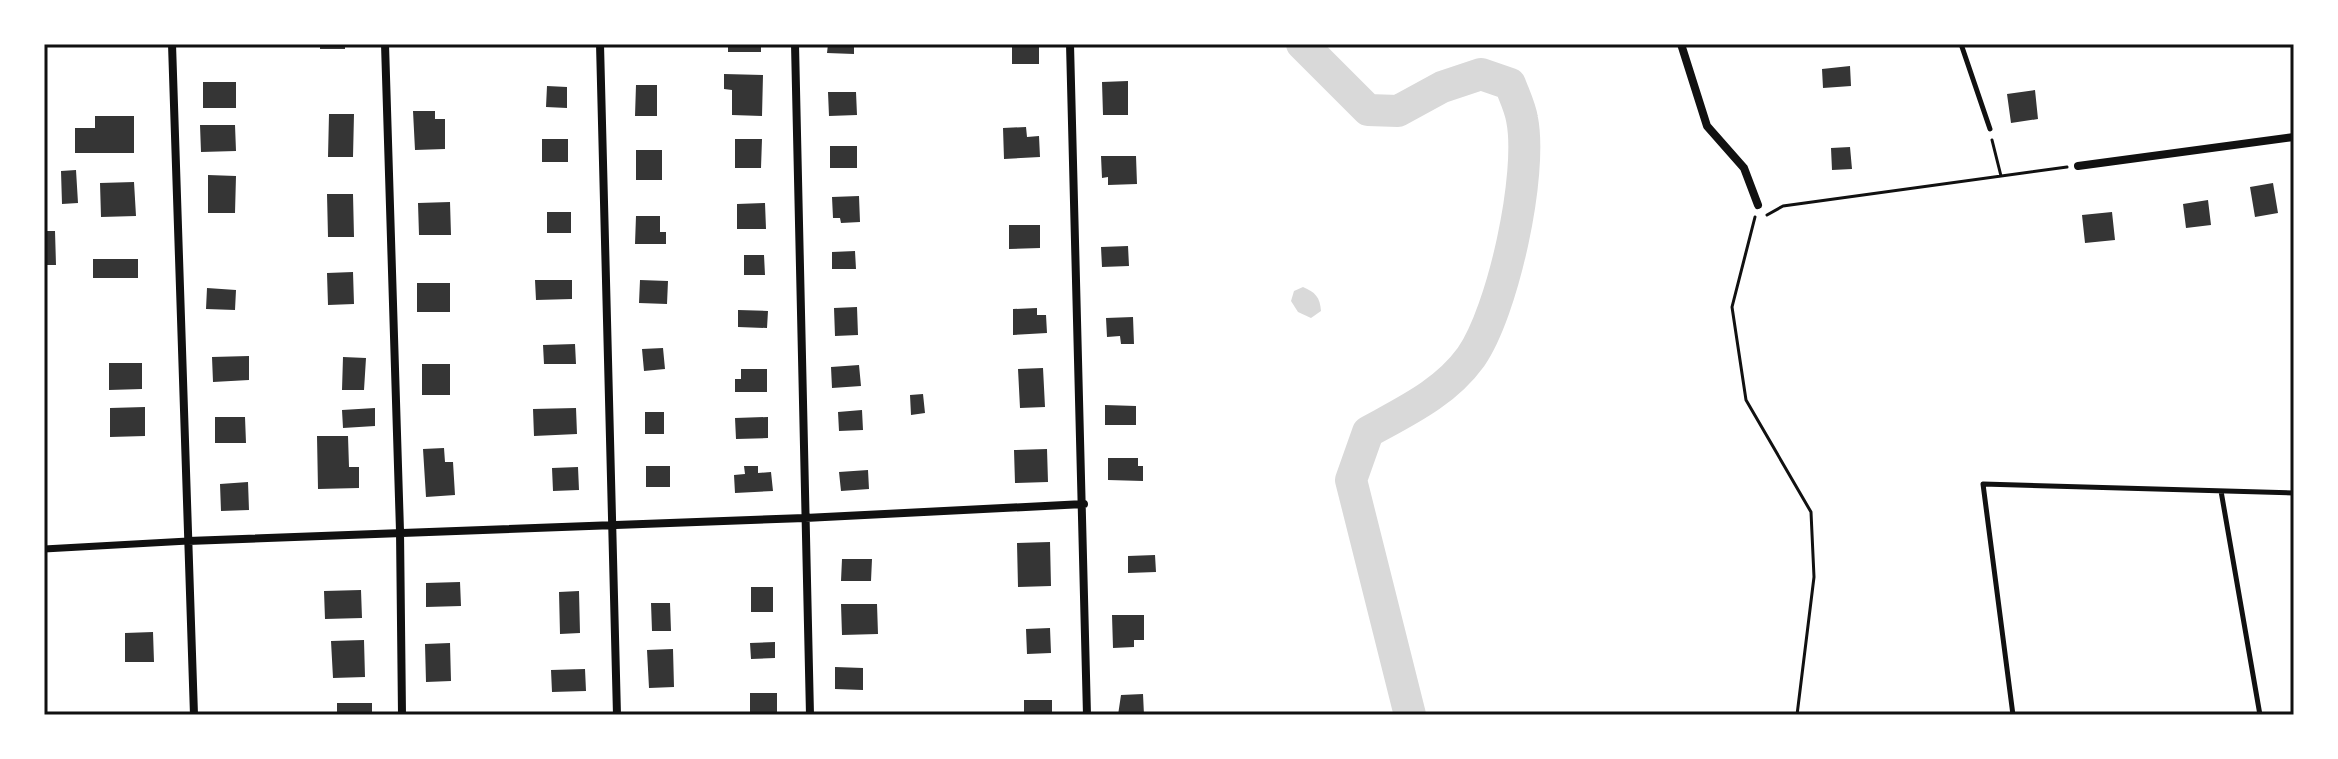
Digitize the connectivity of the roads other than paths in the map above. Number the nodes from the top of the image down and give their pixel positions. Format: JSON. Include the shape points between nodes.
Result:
{"nodes":[{"id":1,"x":172,"y":44,"type":"edge"},
{"id":2,"x":385,"y":44,"type":"edge"},
{"id":3,"x":600,"y":44,"type":"edge"},
{"id":4,"x":795,"y":44,"type":"edge"},
{"id":5,"x":1070,"y":44,"type":"edge"},
{"id":6,"x":1681,"y":44,"type":"edge"},
{"id":7,"x":1961,"y":44,"type":"edge"},
{"id":8,"x":1990,"y":129,"type":"road end"},
{"id":9,"x":2294,"y":137,"type":"edge"},
{"id":10,"x":2078,"y":166,"type":"road end"},
{"id":11,"x":1758,"y":205,"type":"road end"},
{"id":12,"x":2221,"y":491,"type":"junction"},
{"id":13,"x":2294,"y":493,"type":"edge"},
{"id":14,"x":1084,"y":504,"type":"junction"},
{"id":15,"x":805,"y":518,"type":"junction"},
{"id":16,"x":612,"y":524,"type":"junction"},
{"id":17,"x":400,"y":531,"type":"junction"},
{"id":18,"x":188,"y":541,"type":"junction"},
{"id":19,"x":44,"y":549,"type":"edge"},
{"id":20,"x":194,"y":715,"type":"edge"},
{"id":21,"x":402,"y":715,"type":"edge"},
{"id":22,"x":617,"y":715,"type":"edge"},
{"id":23,"x":810,"y":715,"type":"edge"},
{"id":24,"x":1087,"y":715,"type":"edge"},
{"id":25,"x":2013,"y":715,"type":"edge"},
{"id":26,"x":2260,"y":715,"type":"edge"}],
"edges":[{"from":1,"to":18,"type":"street"},
{"from":2,"to":17,"type":"street"},
{"from":3,"to":16,"type":"street"},
{"from":4,"to":15,"type":"street"},
{"from":5,"to":14,"type":"street"},
{"from":6,"to":11,"type":"street","via":[[1707,126],[1744,168]]},
{"from":7,"to":8,"type":"lane"},
{"from":9,"to":10,"type":"street"},
{"from":12,"to":13,"type":"lane"},
{"from":12,"to":25,"type":"lane","via":[[1983,484]]},
{"from":12,"to":26,"type":"lane"},
{"from":14,"to":15,"type":"street"},
{"from":14,"to":24,"type":"street"},
{"from":15,"to":16,"type":"street"},
{"from":15,"to":23,"type":"street"},
{"from":16,"to":17,"type":"street"},
{"from":16,"to":22,"type":"street"},
{"from":17,"to":18,"type":"street"},
{"from":17,"to":21,"type":"street"},
{"from":18,"to":19,"type":"street"},
{"from":18,"to":20,"type":"street"}]}
